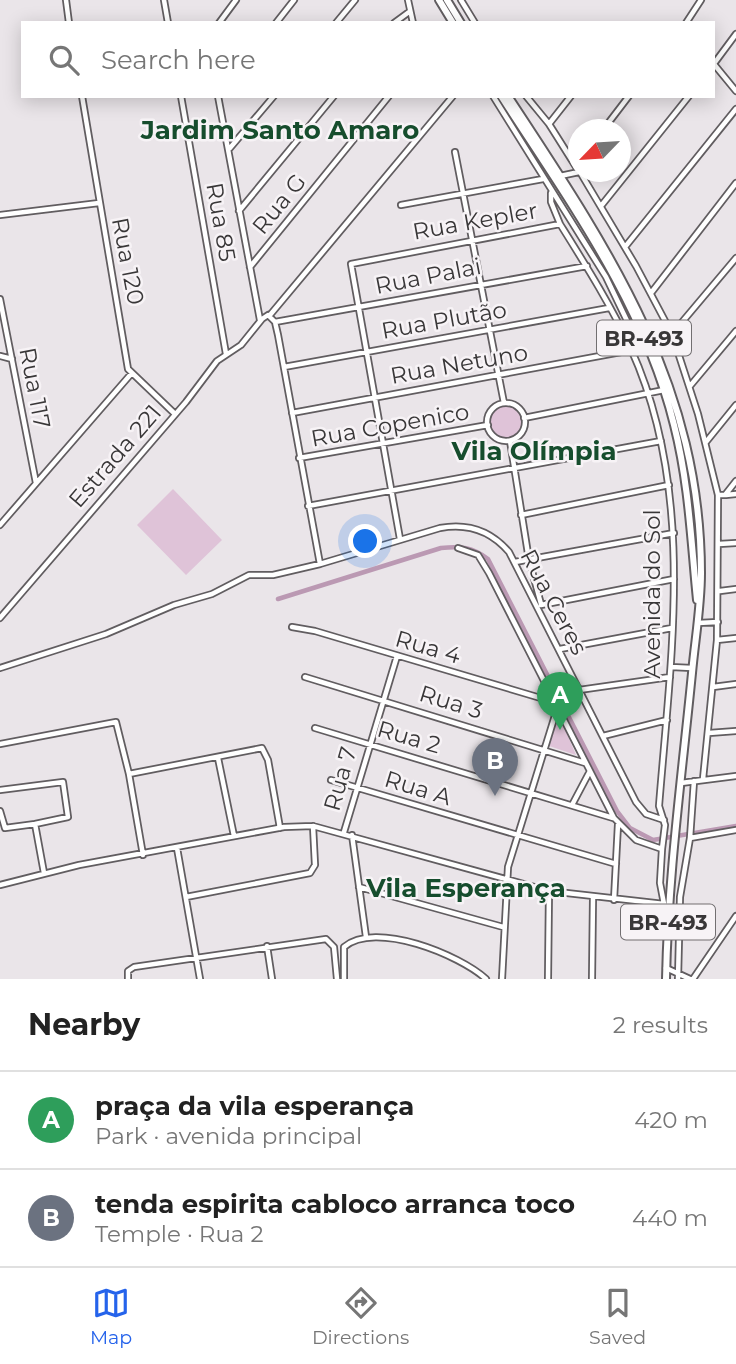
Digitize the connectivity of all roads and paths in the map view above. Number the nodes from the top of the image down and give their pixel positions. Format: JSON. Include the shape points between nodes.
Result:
{"nodes":[{"id":1,"x":65,"y":0,"type":"edge"},
{"id":2,"x":164,"y":0,"type":"edge"},
{"id":3,"x":236,"y":0,"type":"edge"},
{"id":4,"x":294,"y":0,"type":"edge"},
{"id":5,"x":355,"y":0,"type":"edge"},
{"id":6,"x":408,"y":0,"type":"edge"},
{"id":7,"x":439,"y":0,"type":"edge"},
{"id":8,"x":447,"y":0,"type":"edge"},
{"id":9,"x":461,"y":0,"type":"edge"},
{"id":10,"x":701,"y":0,"type":"edge"},
{"id":11,"x":409,"y":12,"type":"junction"},
{"id":12,"x":450,"y":20,"type":"edge"},
{"id":13,"x":69,"y":21,"type":"edge"},
{"id":14,"x":168,"y":21,"type":"edge"},
{"id":15,"x":220,"y":21,"type":"edge"},
{"id":16,"x":278,"y":21,"type":"edge"},
{"id":17,"x":338,"y":21,"type":"edge"},
{"id":18,"x":397,"y":21,"type":"edge"},
{"id":19,"x":412,"y":21,"type":"edge"},
{"id":20,"x":460,"y":21,"type":"edge"},
{"id":21,"x":474,"y":21,"type":"edge"},
{"id":22,"x":687,"y":21,"type":"edge"},
{"id":23,"x":736,"y":34,"type":"edge"},
{"id":24,"x":715,"y":63,"type":"edge"},
{"id":25,"x":715,"y":65,"type":"edge"},
{"id":26,"x":736,"y":91,"type":"edge"},
{"id":27,"x":82,"y":98,"type":"edge"},
{"id":28,"x":181,"y":98,"type":"edge"},
{"id":29,"x":218,"y":98,"type":"edge"},
{"id":30,"x":272,"y":98,"type":"edge"},
{"id":31,"x":332,"y":98,"type":"edge"},
{"id":32,"x":387,"y":98,"type":"edge"},
{"id":33,"x":451,"y":98,"type":"edge"},
{"id":34,"x":494,"y":98,"type":"edge"},
{"id":35,"x":502,"y":98,"type":"edge"},
{"id":36,"x":509,"y":98,"type":"edge"},
{"id":37,"x":528,"y":98,"type":"edge"},
{"id":38,"x":569,"y":98,"type":"edge"},
{"id":39,"x":627,"y":98,"type":"edge"},
{"id":40,"x":687,"y":98,"type":"edge"},
{"id":41,"x":736,"y":109,"type":"edge"},
{"id":42,"x":611,"y":119,"type":"edge"},
{"id":43,"x":549,"y":124,"type":"junction"},
{"id":44,"x":230,"y":148,"type":"junction"},
{"id":45,"x":455,"y":152,"type":"dead end"},
{"id":46,"x":568,"y":153,"type":"edge"},
{"id":47,"x":568,"y":173,"type":"edge"},
{"id":48,"x":559,"y":177,"type":"junction"},
{"id":49,"x":544,"y":179,"type":"junction"},
{"id":50,"x":586,"y":182,"type":"edge"},
{"id":51,"x":736,"y":183,"type":"edge"},
{"id":52,"x":552,"y":192,"type":"junction"},
{"id":53,"x":464,"y":194,"type":"junction"},
{"id":54,"x":100,"y":203,"type":"junction"},
{"id":55,"x":401,"y":205,"type":"dead end"},
{"id":56,"x":601,"y":206,"type":"junction"},
{"id":57,"x":239,"y":211,"type":"junction"},
{"id":58,"x":0,"y":215,"type":"edge"},
{"id":59,"x":560,"y":224,"type":"junction"},
{"id":60,"x":472,"y":239,"type":"junction"},
{"id":61,"x":625,"y":247,"type":"junction"},
{"id":62,"x":736,"y":258,"type":"edge"},
{"id":63,"x":587,"y":266,"type":"junction"},
{"id":64,"x":250,"y":268,"type":"junction"},
{"id":65,"x":480,"y":283,"type":"junction"},
{"id":66,"x":651,"y":293,"type":"junction"},
{"id":67,"x":0,"y":299,"type":"edge"},
{"id":68,"x":358,"y":307,"type":"junction"},
{"id":69,"x":609,"y":308,"type":"junction"},
{"id":70,"x":270,"y":315,"type":"junction"},
{"id":71,"x":260,"y":321,"type":"junction"},
{"id":72,"x":275,"y":321,"type":"junction"},
{"id":73,"x":488,"y":330,"type":"junction"},
{"id":74,"x":736,"y":331,"type":"edge"},
{"id":75,"x":672,"y":334,"type":"junction"},
{"id":76,"x":367,"y":350,"type":"junction"},
{"id":77,"x":632,"y":350,"type":"junction"},
{"id":78,"x":226,"y":354,"type":"junction"},
{"id":79,"x":0,"y":356,"type":"edge"},
{"id":80,"x":12,"y":359,"type":"junction"},
{"id":81,"x":284,"y":367,"type":"junction"},
{"id":82,"x":131,"y":374,"type":"junction"},
{"id":83,"x":496,"y":376,"type":"junction"},
{"id":84,"x":690,"y":387,"type":"junction"},
{"id":85,"x":664,"y":390,"type":"junction"},
{"id":86,"x":374,"y":396,"type":"junction"},
{"id":87,"x":646,"y":396,"type":"junction"},
{"id":88,"x":504,"y":403,"type":"junction"},
{"id":89,"x":736,"y":405,"type":"edge"},
{"id":90,"x":292,"y":413,"type":"junction"},
{"id":91,"x":175,"y":414,"type":"junction"},
{"id":92,"x":524,"y":418,"type":"junction"},
{"id":93,"x":488,"y":425,"type":"junction"},
{"id":94,"x":510,"y":441,"type":"junction"},
{"id":95,"x":661,"y":441,"type":"junction"},
{"id":96,"x":705,"y":443,"type":"junction"},
{"id":97,"x":383,"y":444,"type":"junction"},
{"id":98,"x":299,"y":458,"type":"junction"},
{"id":99,"x":514,"y":468,"type":"junction"},
{"id":100,"x":736,"y":481,"type":"edge"},
{"id":101,"x":36,"y":484,"type":"junction"},
{"id":102,"x":669,"y":485,"type":"junction"},
{"id":103,"x":391,"y":491,"type":"junction"},
{"id":104,"x":736,"y":494,"type":"edge"},
{"id":105,"x":718,"y":495,"type":"junction"},
{"id":106,"x":725,"y":495,"type":"junction"},
{"id":107,"x":309,"y":506,"type":"junction"},
{"id":108,"x":521,"y":515,"type":"junction"},
{"id":109,"x":0,"y":525,"type":"edge"},
{"id":110,"x":674,"y":533,"type":"junction"},
{"id":111,"x":400,"y":539,"type":"junction"},
{"id":112,"x":736,"y":543,"type":"edge"},
{"id":113,"x":719,"y":544,"type":"junction"},
{"id":114,"x":458,"y":548,"type":"dead end"},
{"id":115,"x":529,"y":559,"type":"junction"},
{"id":116,"x":515,"y":562,"type":"junction"},
{"id":117,"x":320,"y":564,"type":"junction"},
{"id":118,"x":674,"y":579,"type":"junction"},
{"id":119,"x":736,"y":589,"type":"edge"},
{"id":120,"x":719,"y":591,"type":"junction"},
{"id":121,"x":540,"y":605,"type":"junction"},
{"id":122,"x":698,"y":612,"type":"junction"},
{"id":123,"x":0,"y":618,"type":"edge"},
{"id":124,"x":718,"y":622,"type":"junction"},
{"id":125,"x":697,"y":623,"type":"junction"},
{"id":126,"x":292,"y":627,"type":"dead end"},
{"id":127,"x":672,"y":628,"type":"junction"},
{"id":128,"x":736,"y":638,"type":"edge"},
{"id":129,"x":717,"y":640,"type":"junction"},
{"id":130,"x":559,"y":649,"type":"junction"},
{"id":131,"x":397,"y":656,"type":"junction"},
{"id":132,"x":671,"y":667,"type":"junction"},
{"id":133,"x":0,"y":668,"type":"edge"},
{"id":134,"x":692,"y":668,"type":"junction"},
{"id":135,"x":305,"y":677,"type":"dead end"},
{"id":136,"x":670,"y":677,"type":"junction"},
{"id":137,"x":736,"y":684,"type":"edge"},
{"id":138,"x":713,"y":687,"type":"junction"},
{"id":139,"x":579,"y":690,"type":"junction"},
{"id":140,"x":383,"y":700,"type":"junction"},
{"id":141,"x":555,"y":702,"type":"junction"},
{"id":142,"x":558,"y":709,"type":"junction"},
{"id":143,"x":667,"y":720,"type":"junction"},
{"id":144,"x":315,"y":728,"type":"dead end"},
{"id":145,"x":736,"y":731,"type":"edge"},
{"id":146,"x":709,"y":733,"type":"junction"},
{"id":147,"x":603,"y":736,"type":"junction"},
{"id":148,"x":0,"y":744,"type":"edge"},
{"id":149,"x":369,"y":744,"type":"junction"},
{"id":150,"x":545,"y":748,"type":"junction"},
{"id":151,"x":218,"y":757,"type":"junction"},
{"id":152,"x":586,"y":763,"type":"junction"},
{"id":153,"x":590,"y":771,"type":"junction"},
{"id":154,"x":129,"y":774,"type":"junction"},
{"id":155,"x":736,"y":776,"type":"edge"},
{"id":156,"x":703,"y":779,"type":"junction"},
{"id":157,"x":331,"y":780,"type":"dead end"},
{"id":158,"x":694,"y":781,"type":"junction"},
{"id":159,"x":680,"y":783,"type":"junction"},
{"id":160,"x":355,"y":787,"type":"junction"},
{"id":161,"x":0,"y":790,"type":"edge"},
{"id":162,"x":532,"y":794,"type":"junction"},
{"id":163,"x":572,"y":805,"type":"junction"},
{"id":164,"x":0,"y":811,"type":"edge"},
{"id":165,"x":614,"y":818,"type":"junction"},
{"id":166,"x":664,"y":823,"type":"junction"},
{"id":167,"x":35,"y":824,"type":"junction"},
{"id":168,"x":618,"y":824,"type":"junction"},
{"id":169,"x":313,"y":826,"type":"junction"},
{"id":170,"x":280,"y":828,"type":"junction"},
{"id":171,"x":736,"y":830,"type":"edge"},
{"id":172,"x":344,"y":832,"type":"junction"},
{"id":173,"x":352,"y":835,"type":"junction"},
{"id":174,"x":517,"y":835,"type":"junction"},
{"id":175,"x":234,"y":836,"type":"junction"},
{"id":176,"x":690,"y":836,"type":"junction"},
{"id":177,"x":177,"y":848,"type":"junction"},
{"id":178,"x":662,"y":849,"type":"junction"},
{"id":179,"x":142,"y":855,"type":"junction"},
{"id":180,"x":616,"y":864,"type":"junction"},
{"id":181,"x":44,"y":873,"type":"junction"},
{"id":182,"x":506,"y":881,"type":"junction"},
{"id":183,"x":0,"y":885,"type":"edge"},
{"id":184,"x":359,"y":887,"type":"junction"},
{"id":185,"x":549,"y":891,"type":"junction"},
{"id":186,"x":186,"y":897,"type":"junction"},
{"id":187,"x":593,"y":898,"type":"junction"},
{"id":188,"x":614,"y":900,"type":"junction"},
{"id":189,"x":664,"y":904,"type":"junction"},
{"id":190,"x":669,"y":911,"type":"junction"},
{"id":191,"x":736,"y":916,"type":"edge"},
{"id":192,"x":503,"y":927,"type":"junction"},
{"id":193,"x":366,"y":937,"type":"junction"},
{"id":194,"x":267,"y":946,"type":"junction"},
{"id":195,"x":196,"y":957,"type":"junction"},
{"id":196,"x":666,"y":968,"type":"junction"},
{"id":197,"x":678,"y":976,"type":"edge"},
{"id":198,"x":128,"y":979,"type":"edge"},
{"id":199,"x":200,"y":979,"type":"edge"},
{"id":200,"x":272,"y":979,"type":"edge"},
{"id":201,"x":337,"y":979,"type":"edge"},
{"id":202,"x":344,"y":979,"type":"edge"},
{"id":203,"x":486,"y":979,"type":"edge"},
{"id":204,"x":502,"y":979,"type":"edge"},
{"id":205,"x":548,"y":979,"type":"edge"},
{"id":206,"x":592,"y":979,"type":"edge"},
{"id":207,"x":666,"y":979,"type":"edge"},
{"id":208,"x":692,"y":979,"type":"edge"}],
"edges":[{"from":1,"to":13,"type":"street"},
{"from":2,"to":14,"type":"street"},
{"from":3,"to":15,"type":"street"},
{"from":4,"to":16,"type":"street"},
{"from":5,"to":17,"type":"street"},
{"from":6,"to":11,"type":"street"},
{"from":7,"to":12,"type":"highway"},
{"from":8,"to":20,"type":"highway"},
{"from":9,"to":21,"type":"street"},
{"from":10,"to":22,"type":"street"},
{"from":11,"to":18,"type":"street"},
{"from":11,"to":19,"type":"street"},
{"from":23,"to":24,"type":"street"},
{"from":25,"to":26,"type":"street"},
{"from":27,"to":54,"type":"street","name":"Rua 120"},
{"from":28,"to":78,"type":"street","name":"Rua 85"},
{"from":29,"to":44,"type":"street"},
{"from":30,"to":44,"type":"street"},
{"from":31,"to":57,"type":"street"},
{"from":32,"to":64,"type":"street","name":"Rua G"},
{"from":33,"to":70,"type":"street"},
{"from":34,"to":49,"type":"street"},
{"from":35,"to":85,"type":"highway","number":"BR-493","via":[[618,282]]},
{"from":36,"to":48,"type":"highway","number":"BR-493"},
{"from":37,"to":43,"type":"street"},
{"from":38,"to":43,"type":"street"},
{"from":39,"to":42,"type":"street"},
{"from":40,"to":56,"type":"street"},
{"from":41,"to":61,"type":"street"},
{"from":43,"to":46,"type":"street"},
{"from":44,"to":57,"type":"street"},
{"from":45,"to":53,"type":"street"},
{"from":47,"to":48,"type":"street"},
{"from":48,"to":122,"type":"highway","number":"BR-493","via":[[624,280],[670,388],[696,506],[701,574]]},
{"from":49,"to":52,"type":"street"},
{"from":49,"to":53,"type":"street"},
{"from":50,"to":56,"type":"street"},
{"from":51,"to":66,"type":"street"},
{"from":52,"to":59,"type":"street","name":"Rua Kepler"},
{"from":52,"to":77,"type":"street","via":[[621,304]]},
{"from":53,"to":55,"type":"street"},
{"from":53,"to":60,"type":"street"},
{"from":54,"to":58,"type":"street"},
{"from":54,"to":82,"type":"street","name":"Rua 120"},
{"from":56,"to":61,"type":"street"},
{"from":57,"to":64,"type":"street"},
{"from":59,"to":60,"type":"street","name":"Rua Kepler"},
{"from":59,"to":63,"type":"street","name":"Avenida do Sol"},
{"from":60,"to":65,"type":"street"},
{"from":60,"to":68,"type":"street","name":"Rua Kepler","via":[[353,263]]},
{"from":61,"to":66,"type":"street"},
{"from":62,"to":75,"type":"street"},
{"from":63,"to":65,"type":"street","name":"Rua Palai"},
{"from":63,"to":69,"type":"street","name":"Avenida do Sol"},
{"from":64,"to":71,"type":"street"},
{"from":65,"to":68,"type":"street","name":"Rua Palai"},
{"from":65,"to":73,"type":"street"},
{"from":66,"to":75,"type":"street"},
{"from":67,"to":80,"type":"street","name":"Rua 117"},
{"from":68,"to":72,"type":"street","name":"Rua Palai"},
{"from":68,"to":76,"type":"street"},
{"from":69,"to":73,"type":"street","name":"Rua Plutão"},
{"from":69,"to":77,"type":"street","name":"Avenida do Sol"},
{"from":70,"to":71,"type":"street"},
{"from":70,"to":72,"type":"street","name":"Rua Copenico"},
{"from":71,"to":78,"type":"street","name":"Estrada 221","via":[[244,342]]},
{"from":72,"to":81,"type":"street","name":"Rua Copenico"},
{"from":73,"to":76,"type":"street","name":"Rua Plutão"},
{"from":73,"to":83,"type":"street"},
{"from":74,"to":84,"type":"street"},
{"from":75,"to":84,"type":"street"},
{"from":76,"to":81,"type":"street","name":"Rua Plutão"},
{"from":76,"to":86,"type":"street"},
{"from":77,"to":83,"type":"street","name":"Rua Netuno"},
{"from":77,"to":87,"type":"street","name":"Avenida do Sol"},
{"from":78,"to":91,"type":"street","name":"Estrada 221"},
{"from":79,"to":80,"type":"street"},
{"from":80,"to":101,"type":"street","name":"Rua 117"},
{"from":81,"to":90,"type":"street","name":"Rua Copenico"},
{"from":82,"to":91,"type":"street"},
{"from":82,"to":101,"type":"street"},
{"from":83,"to":86,"type":"street","name":"Rua Netuno"},
{"from":83,"to":88,"type":"street"},
{"from":84,"to":96,"type":"street"},
{"from":85,"to":87,"type":"street"},
{"from":85,"to":122,"type":"highway","number":"BR-493","via":[[686,479]]},
{"from":86,"to":90,"type":"street","name":"Rua Netuno"},
{"from":86,"to":97,"type":"street"},
{"from":87,"to":92,"type":"street"},
{"from":87,"to":95,"type":"street","name":"Avenida do Sol"},
{"from":88,"to":92,"type":"street","via":[[517,407]]},
{"from":88,"to":93,"type":"street","via":[[490,412]]},
{"from":89,"to":96,"type":"street"},
{"from":90,"to":98,"type":"street","name":"Rua Copenico"},
{"from":91,"to":123,"type":"street","name":"Estrada 221"},
{"from":92,"to":94,"type":"street","via":[[522,432]]},
{"from":93,"to":94,"type":"street","via":[[497,438]]},
{"from":93,"to":97,"type":"street","name":"Rua Copenico"},
{"from":94,"to":99,"type":"street"},
{"from":95,"to":99,"type":"street"},
{"from":95,"to":102,"type":"street","name":"Avenida do Sol"},
{"from":96,"to":105,"type":"street"},
{"from":97,"to":98,"type":"street","name":"Rua Copenico"},
{"from":97,"to":103,"type":"street"},
{"from":98,"to":107,"type":"street","name":"Rua Copenico"},
{"from":99,"to":103,"type":"street"},
{"from":99,"to":108,"type":"street"},
{"from":100,"to":106,"type":"street"},
{"from":101,"to":109,"type":"street"},
{"from":102,"to":108,"type":"street"},
{"from":102,"to":110,"type":"street","name":"Avenida do Sol"},
{"from":103,"to":107,"type":"street"},
{"from":103,"to":111,"type":"street"},
{"from":104,"to":106,"type":"street"},
{"from":105,"to":106,"type":"street"},
{"from":105,"to":113,"type":"street"},
{"from":107,"to":117,"type":"street","name":"Rua Copenico"},
{"from":108,"to":115,"type":"street"},
{"from":110,"to":115,"type":"street"},
{"from":110,"to":118,"type":"street","name":"Avenida do Sol"},
{"from":111,"to":116,"type":"street","name":"Rua Ceres","via":[[449,526],[468,527],[496,538]]},
{"from":111,"to":117,"type":"street","name":"Rua Ceres"},
{"from":112,"to":113,"type":"street"},
{"from":113,"to":120,"type":"street"},
{"from":114,"to":141,"type":"street","via":[[482,559]]},
{"from":115,"to":116,"type":"street"},
{"from":115,"to":121,"type":"street"},
{"from":116,"to":121,"type":"street","name":"Rua Ceres"},
{"from":117,"to":133,"type":"street","name":"Rua Ceres","via":[[254,575],[106,634]]},
{"from":118,"to":121,"type":"street"},
{"from":118,"to":127,"type":"street","name":"Avenida do Sol"},
{"from":119,"to":120,"type":"street"},
{"from":120,"to":124,"type":"street"},
{"from":121,"to":130,"type":"street","name":"Rua Ceres"},
{"from":122,"to":125,"type":"highway","number":"BR-493"},
{"from":124,"to":125,"type":"street"},
{"from":124,"to":129,"type":"street"},
{"from":125,"to":134,"type":"highway","number":"BR-493"},
{"from":126,"to":131,"type":"street","name":"Rua 4"},
{"from":127,"to":130,"type":"street"},
{"from":127,"to":132,"type":"street","name":"Avenida do Sol"},
{"from":128,"to":129,"type":"street"},
{"from":129,"to":138,"type":"street"},
{"from":130,"to":139,"type":"street","name":"Rua Ceres"},
{"from":131,"to":140,"type":"street","name":"Rua 7"},
{"from":131,"to":141,"type":"street","name":"Rua 4"},
{"from":132,"to":134,"type":"street"},
{"from":132,"to":136,"type":"street","name":"Avenida do Sol"},
{"from":134,"to":159,"type":"highway","number":"BR-493"},
{"from":135,"to":140,"type":"street","name":"Rua 3"},
{"from":136,"to":139,"type":"street"},
{"from":136,"to":143,"type":"street","name":"Avenida do Sol"},
{"from":137,"to":138,"type":"street"},
{"from":138,"to":146,"type":"street"},
{"from":139,"to":147,"type":"street","name":"Rua Ceres"},
{"from":140,"to":149,"type":"street","name":"Rua 7"},
{"from":140,"to":150,"type":"street","name":"Rua 3"},
{"from":141,"to":142,"type":"street"},
{"from":142,"to":150,"type":"street"},
{"from":142,"to":152,"type":"street"},
{"from":143,"to":147,"type":"street"},
{"from":143,"to":166,"type":"street","name":"Avenida do Sol","via":[[659,806]]},
{"from":144,"to":149,"type":"street","name":"Rua 2"},
{"from":145,"to":146,"type":"street"},
{"from":146,"to":156,"type":"street"},
{"from":147,"to":166,"type":"street","name":"Rua Ceres","via":[[639,807]]},
{"from":148,"to":154,"type":"street","via":[[116,722]]},
{"from":149,"to":160,"type":"street","name":"Rua 7"},
{"from":149,"to":162,"type":"street","name":"Rua 2"},
{"from":150,"to":152,"type":"street","name":"Rua 3"},
{"from":150,"to":162,"type":"street"},
{"from":151,"to":154,"type":"street"},
{"from":151,"to":170,"type":"street","via":[[264,750]]},
{"from":151,"to":175,"type":"street"},
{"from":152,"to":153,"type":"street"},
{"from":153,"to":163,"type":"street"},
{"from":153,"to":165,"type":"street"},
{"from":154,"to":179,"type":"street"},
{"from":155,"to":156,"type":"street"},
{"from":156,"to":158,"type":"street"},
{"from":157,"to":160,"type":"street","name":"Rua A"},
{"from":158,"to":159,"type":"street"},
{"from":158,"to":176,"type":"street"},
{"from":159,"to":190,"type":"highway","number":"BR-493"},
{"from":160,"to":172,"type":"street","name":"Rua 7"},
{"from":160,"to":174,"type":"street","name":"Rua A"},
{"from":161,"to":167,"type":"street","via":[[62,781],[68,817]]},
{"from":162,"to":163,"type":"street","name":"Rua 2"},
{"from":162,"to":174,"type":"street"},
{"from":163,"to":165,"type":"street","name":"Rua 2"},
{"from":164,"to":167,"type":"street","via":[[5,828]]},
{"from":165,"to":168,"type":"street"},
{"from":166,"to":178,"type":"street","name":"Avenida do Sol"},
{"from":167,"to":181,"type":"street"},
{"from":168,"to":178,"type":"street","via":[[636,840]]},
{"from":168,"to":180,"type":"street"},
{"from":169,"to":170,"type":"street"},
{"from":169,"to":172,"type":"street"},
{"from":169,"to":186,"type":"street","via":[[315,862],[310,873]]},
{"from":170,"to":175,"type":"street"},
{"from":171,"to":176,"type":"street"},
{"from":172,"to":173,"type":"street"},
{"from":173,"to":182,"type":"street"},
{"from":173,"to":184,"type":"street"},
{"from":174,"to":180,"type":"street","name":"Rua A"},
{"from":174,"to":182,"type":"street"},
{"from":175,"to":177,"type":"street"},
{"from":176,"to":197,"type":"street","via":[[680,897]]},
{"from":177,"to":179,"type":"street"},
{"from":177,"to":186,"type":"street"},
{"from":178,"to":189,"type":"street","name":"Avenida do Sol"},
{"from":179,"to":181,"type":"street"},
{"from":180,"to":188,"type":"street"},
{"from":181,"to":183,"type":"street"},
{"from":182,"to":185,"type":"street"},
{"from":182,"to":192,"type":"street"},
{"from":184,"to":192,"type":"street"},
{"from":184,"to":193,"type":"street"},
{"from":185,"to":187,"type":"street"},
{"from":185,"to":205,"type":"street"},
{"from":186,"to":195,"type":"street"},
{"from":187,"to":188,"type":"street"},
{"from":187,"to":206,"type":"street"},
{"from":188,"to":189,"type":"street"},
{"from":189,"to":190,"type":"street"},
{"from":190,"to":196,"type":"highway","number":"BR-493"},
{"from":191,"to":208,"type":"street"},
{"from":192,"to":204,"type":"street"},
{"from":193,"to":202,"type":"street","via":[[343,949]]},
{"from":193,"to":203,"type":"street","via":[[394,939],[454,957]]},
{"from":194,"to":195,"type":"street"},
{"from":194,"to":200,"type":"street"},
{"from":194,"to":201,"type":"street","via":[[328,939],[334,947]]},
{"from":195,"to":198,"type":"street","via":[[132,968]]},
{"from":195,"to":199,"type":"street"},
{"from":196,"to":197,"type":"street"},
{"from":196,"to":207,"type":"highway","number":"BR-493"},
{"from":197,"to":208,"type":"street"}]}
